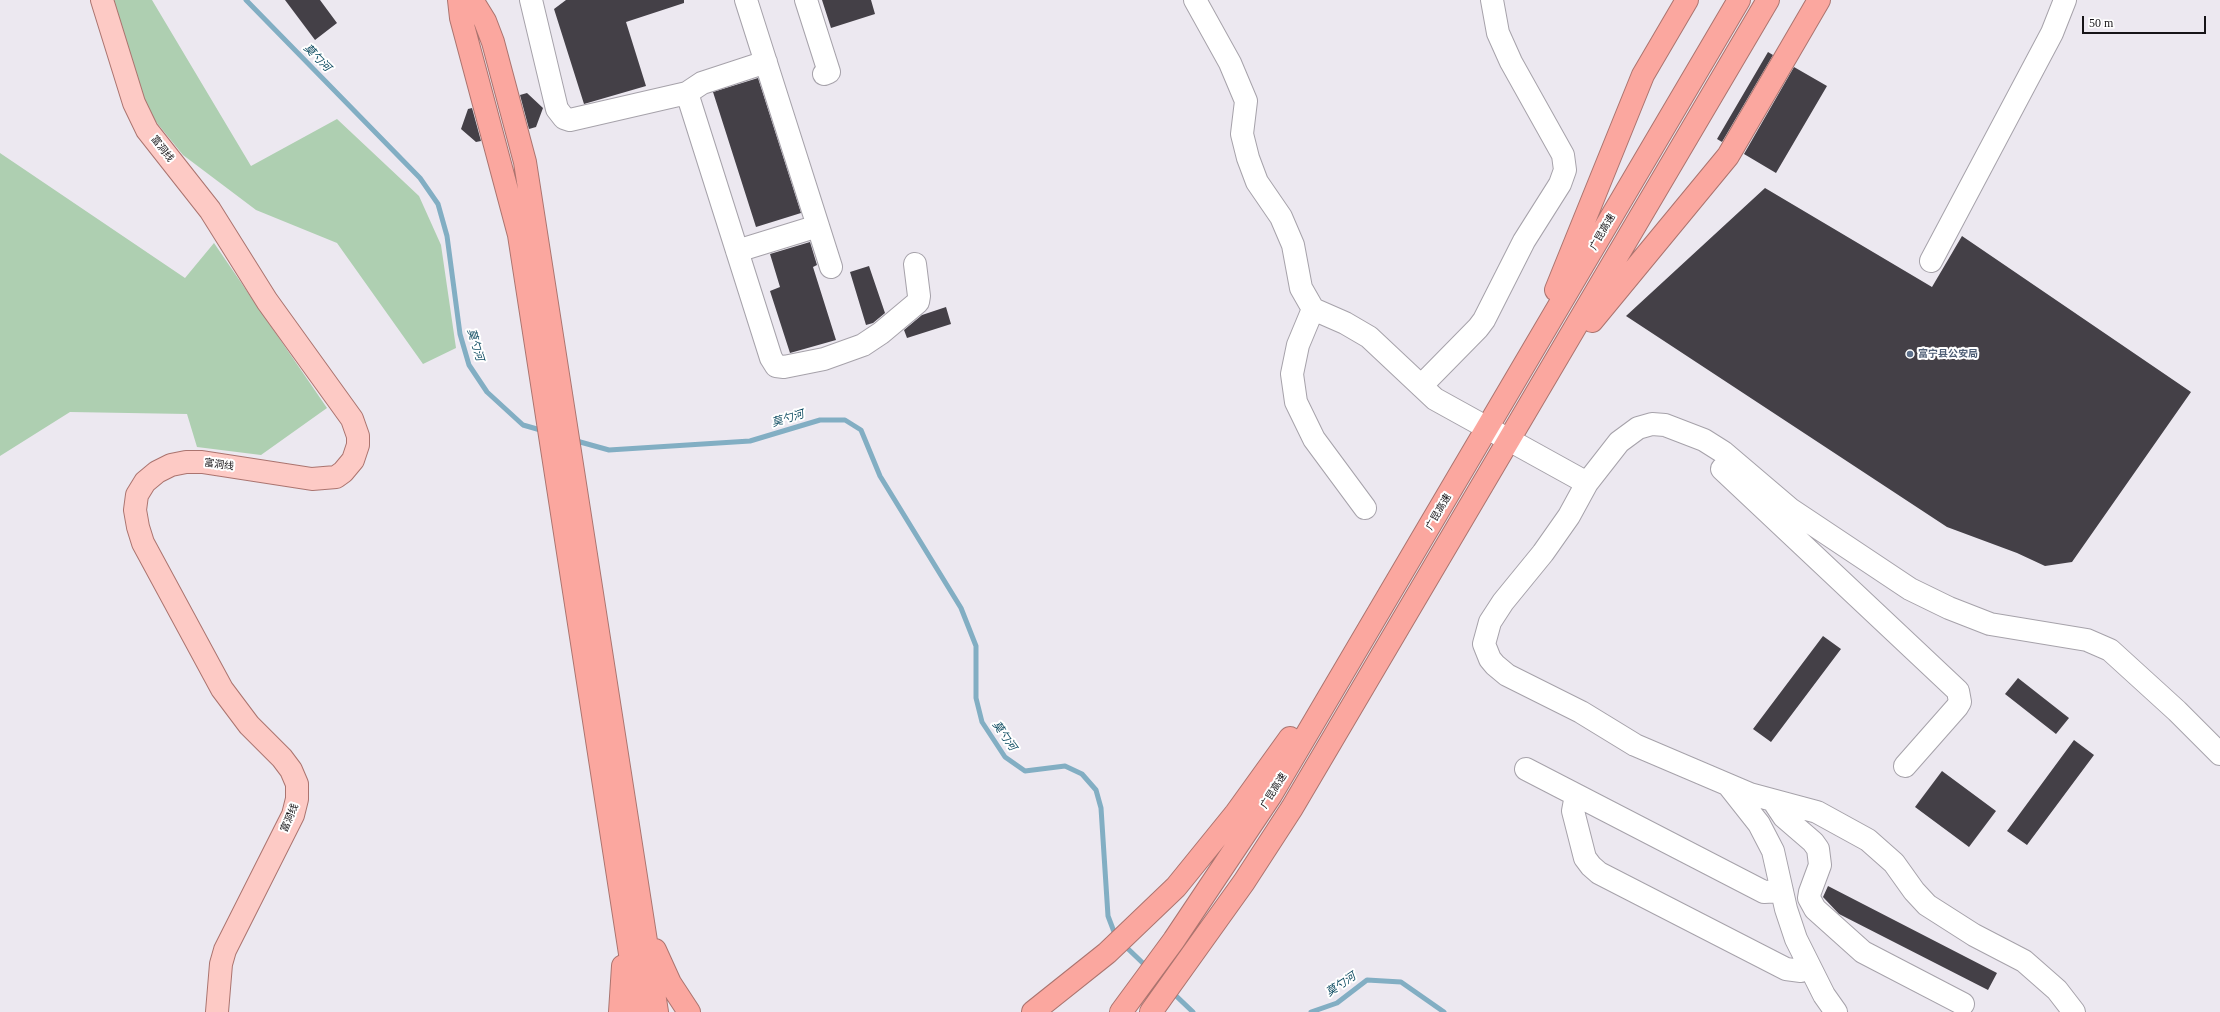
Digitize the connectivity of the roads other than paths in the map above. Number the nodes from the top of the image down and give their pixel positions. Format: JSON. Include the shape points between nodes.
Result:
{"nodes":[{"id":1,"x":102,"y":0,"type":"edge"},
{"id":2,"x":459,"y":0,"type":"edge"},
{"id":3,"x":472,"y":0,"type":"edge"},
{"id":4,"x":531,"y":0,"type":"edge"},
{"id":5,"x":746,"y":0,"type":"edge"},
{"id":6,"x":806,"y":0,"type":"edge"},
{"id":7,"x":1195,"y":0,"type":"edge"},
{"id":8,"x":1492,"y":0,"type":"edge"},
{"id":9,"x":1687,"y":0,"type":"edge"},
{"id":10,"x":1739,"y":0,"type":"edge"},
{"id":11,"x":1768,"y":0,"type":"edge"},
{"id":12,"x":1820,"y":0,"type":"edge"},
{"id":13,"x":2065,"y":0,"type":"edge"},
{"id":14,"x":766,"y":62,"type":"junction"},
{"id":15,"x":824,"y":74,"type":"dead end"},
{"id":16,"x":687,"y":93,"type":"junction"},
{"id":17,"x":818,"y":226,"type":"junction"},
{"id":18,"x":737,"y":251,"type":"junction"},
{"id":19,"x":1931,"y":261,"type":"dead end"},
{"id":20,"x":914,"y":264,"type":"dead end"},
{"id":21,"x":831,"y":267,"type":"dead end"},
{"id":22,"x":1313,"y":309,"type":"junction"},
{"id":23,"x":1527,"y":361,"type":"junction"},
{"id":24,"x":1549,"y":373,"type":"junction"},
{"id":25,"x":549,"y":374,"type":"junction"},
{"id":26,"x":1421,"y":386,"type":"junction"},
{"id":27,"x":1691,"y":435,"type":"junction"},
{"id":28,"x":1587,"y":483,"type":"junction"},
{"id":29,"x":1364,"y":508,"type":"dead end"},
{"id":30,"x":2220,"y":754,"type":"edge"},
{"id":31,"x":1905,"y":766,"type":"dead end"},
{"id":32,"x":1526,"y":769,"type":"dead end"},
{"id":33,"x":1269,"y":782,"type":"junction"},
{"id":34,"x":1728,"y":785,"type":"junction"},
{"id":35,"x":1576,"y":795,"type":"junction"},
{"id":36,"x":1774,"y":802,"type":"junction"},
{"id":37,"x":627,"y":878,"type":"junction"},
{"id":38,"x":1782,"y":891,"type":"junction"},
{"id":39,"x":1808,"y":967,"type":"junction"},
{"id":40,"x":1963,"y":1004,"type":"dead end"},
{"id":41,"x":217,"y":1012,"type":"edge"},
{"id":42,"x":620,"y":1012,"type":"edge"},
{"id":43,"x":639,"y":1012,"type":"edge"},
{"id":44,"x":656,"y":1012,"type":"edge"},
{"id":45,"x":689,"y":1012,"type":"edge"},
{"id":46,"x":1033,"y":1012,"type":"edge"},
{"id":47,"x":1120,"y":1012,"type":"edge"},
{"id":48,"x":1151,"y":1012,"type":"edge"},
{"id":49,"x":1836,"y":1012,"type":"edge"},
{"id":50,"x":2074,"y":1012,"type":"edge"}],
"edges":[{"from":1,"to":41,"type":"main road","name":"富洞线","via":[[134,103],[147,130],[210,210],[264,295],[352,419],[358,436],[353,460],[344,472],[336,476],[312,479],[202,462],[186,462],[171,465],[157,472],[145,482],[137,495],[135,510],[143,543],[222,689],[249,725],[282,758],[297,784],[293,815],[225,950],[221,964]]},
{"from":2,"to":25,"type":"highway","via":[[461,18],[519,235]]},
{"from":3,"to":25,"type":"highway","via":[[485,21],[493,42],[525,162]]},
{"from":4,"to":16,"type":"street","via":[[558,109],[564,118],[576,120]]},
{"from":5,"to":14,"type":"street"},
{"from":6,"to":15,"type":"street","via":[[829,72]]},
{"from":7,"to":22,"type":"street","via":[[1230,63],[1246,101],[1242,134],[1248,158],[1257,182],[1281,217],[1294,245],[1301,288]]},
{"from":8,"to":26,"type":"street","via":[[1498,33],[1511,62],[1563,155],[1565,170],[1560,184],[1524,241],[1481,324]]},
{"from":9,"to":23,"type":"highway","via":[[1643,75]]},
{"from":10,"to":23,"type":"highway","name":"广昆高速"},
{"from":11,"to":24,"type":"highway"},
{"from":12,"to":24,"type":"highway","via":[[1728,156]]},
{"from":13,"to":19,"type":"street","via":[[2052,33]]},
{"from":14,"to":16,"type":"street","via":[[702,83]]},
{"from":14,"to":17,"type":"street"},
{"from":16,"to":18,"type":"street"},
{"from":17,"to":18,"type":"street"},
{"from":17,"to":21,"type":"street"},
{"from":18,"to":20,"type":"street","via":[[771,358],[776,366],[780,367],[824,359],[863,345],[881,333],[918,302]]},
{"from":22,"to":26,"type":"street","via":[[1369,336]]},
{"from":22,"to":29,"type":"street","via":[[1296,352],[1292,374],[1296,402],[1314,439]]},
{"from":23,"to":33,"type":"highway","name":"广昆高速","via":[[1449,494]]},
{"from":24,"to":48,"type":"highway","via":[[1298,798],[1244,882]]},
{"from":25,"to":37,"type":"highway"},
{"from":26,"to":28,"type":"street","via":[[1444,406]]},
{"from":27,"to":28,"type":"street","via":[[1665,425],[1652,424],[1638,428],[1619,442]]},
{"from":27,"to":30,"type":"street","via":[[1723,452],[1790,509],[1910,589],[1990,624],[2087,640],[2110,650]]},
{"from":27,"to":31,"type":"street","via":[[1696,445],[1958,691],[1960,702],[1957,707]]},
{"from":28,"to":34,"type":"street","via":[[1569,516],[1490,622],[1485,637],[1486,651],[1495,665],[1507,675],[1582,712],[1635,745]]},
{"from":32,"to":35,"type":"street"},
{"from":33,"to":46,"type":"highway","via":[[1142,921],[1070,984]]},
{"from":33,"to":47,"type":"highway","name":"广昆高速","via":[[1210,888]]},
{"from":34,"to":36,"type":"street"},
{"from":34,"to":38,"type":"street","via":[[1759,824],[1769,844]]},
{"from":35,"to":38,"type":"street","via":[[1764,892]]},
{"from":35,"to":39,"type":"street","via":[[1573,811],[1586,858],[1599,873],[1786,969],[1794,971]]},
{"from":36,"to":40,"type":"street","via":[[1784,817],[1818,849],[1820,865],[1809,898],[1815,909],[1863,952]]},
{"from":36,"to":50,"type":"street","via":[[1817,812],[1868,840],[1894,863],[1927,905],[1974,935],[2024,961],[2057,990]]},
{"from":37,"to":42,"type":"highway"},
{"from":37,"to":43,"type":"highway"},
{"from":37,"to":44,"type":"highway"},
{"from":37,"to":45,"type":"highway","via":[[646,918],[659,962]]},
{"from":38,"to":39,"type":"street","via":[[1796,939]]},
{"from":39,"to":49,"type":"street"}]}
